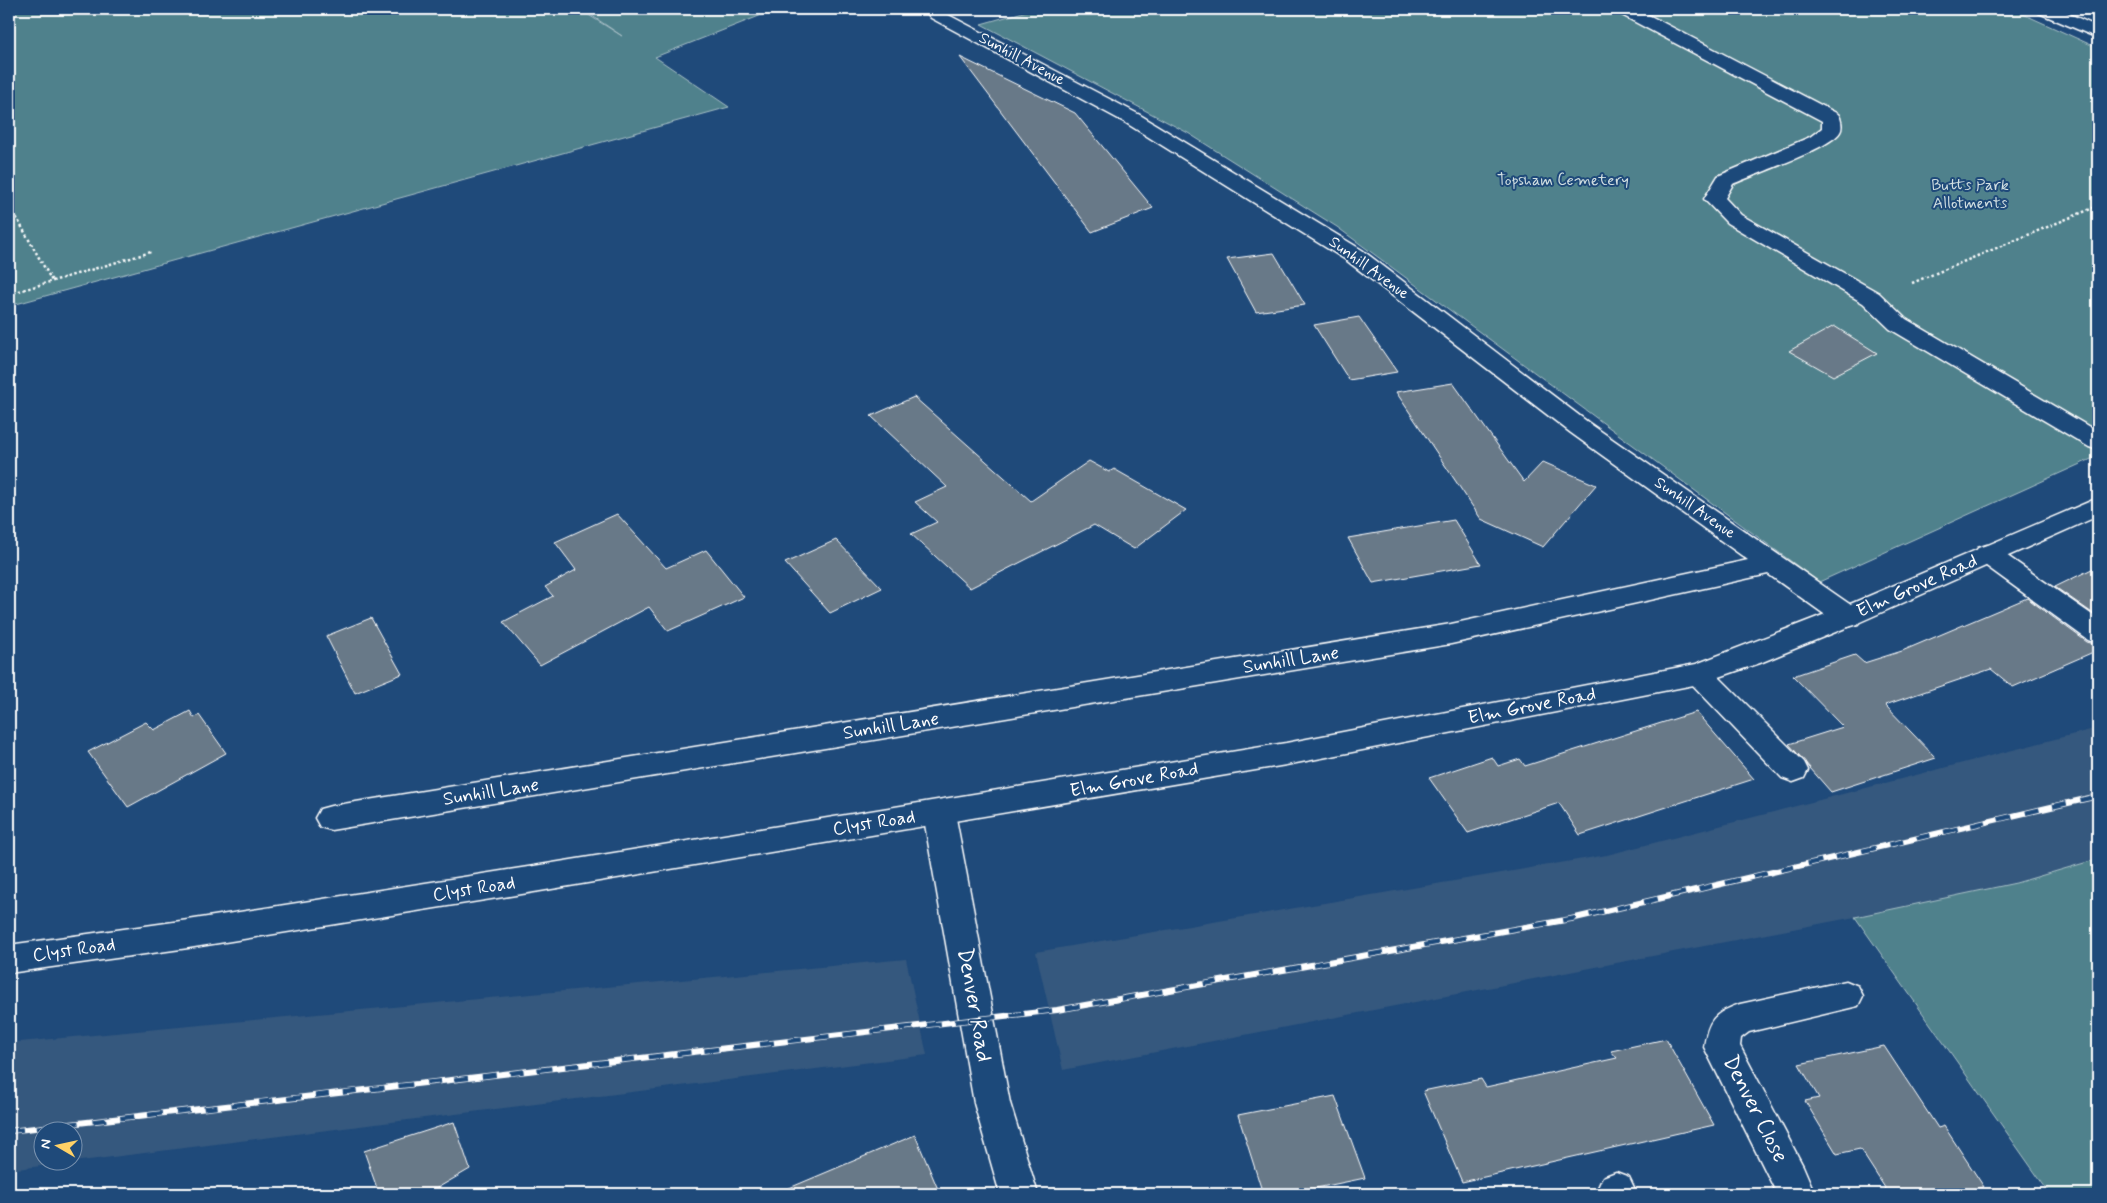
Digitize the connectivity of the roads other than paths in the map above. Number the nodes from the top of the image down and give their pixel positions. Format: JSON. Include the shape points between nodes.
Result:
{"nodes":[{"id":1,"x":1624,"y":9,"type":"edge"},
{"id":2,"x":2045,"y":9,"type":"edge"},
{"id":3,"x":937,"y":14,"type":"dead end"},
{"id":4,"x":2098,"y":33,"type":"edge"},
{"id":5,"x":2098,"y":442,"type":"edge"},
{"id":6,"x":2098,"y":506,"type":"edge"},
{"id":7,"x":1987,"y":554,"type":"junction"},
{"id":8,"x":1774,"y":563,"type":"junction"},
{"id":9,"x":1848,"y":617,"type":"junction"},
{"id":10,"x":1451,"y":634,"type":"joint"},
{"id":11,"x":2098,"y":634,"type":"edge"},
{"id":12,"x":1699,"y":674,"type":"junction"},
{"id":13,"x":1793,"y":770,"type":"dead end"},
{"id":14,"x":938,"y":812,"type":"junction"},
{"id":15,"x":331,"y":818,"type":"dead end"},
{"id":16,"x":9,"y":959,"type":"edge"},
{"id":17,"x":1846,"y":996,"type":"dead end"},
{"id":18,"x":1019,"y":1194,"type":"edge"},
{"id":19,"x":1796,"y":1194,"type":"edge"}],
"edges":[{"from":1,"to":5,"type":"street","via":[[1831,118],[1832,130],[1817,142],[1725,180],[1714,199],[1734,219],[1871,298],[1898,324]]},
{"from":2,"to":4,"type":"street"},
{"from":3,"to":8,"type":"street","name":"Sunhill Avenue","via":[[1133,119],[1354,255],[1580,428]]},
{"from":6,"to":7,"type":"street","name":"Elm Grove Road"},
{"from":7,"to":9,"type":"street","name":"Elm Grove Road"},
{"from":7,"to":11,"type":"street"},
{"from":8,"to":9,"type":"street","name":"Sunhill Avenue"},
{"from":8,"to":10,"type":"street","name":"Sunhill Avenue"},
{"from":9,"to":12,"type":"street","name":"Elm Grove Road","via":[[1764,652]]},
{"from":10,"to":15,"type":"street","name":"Sunhill Lane"},
{"from":12,"to":13,"type":"street"},
{"from":12,"to":14,"type":"street","name":"Elm Grove Road","via":[[1286,754]]},
{"from":14,"to":16,"type":"street","name":"Clyst Road","via":[[188,934]]},
{"from":14,"to":18,"type":"street","name":"Denver Road","via":[[992,1103]]},
{"from":17,"to":19,"type":"street","name":"Denver Close","via":[[1740,1019],[1724,1030],[1722,1047]]}]}
